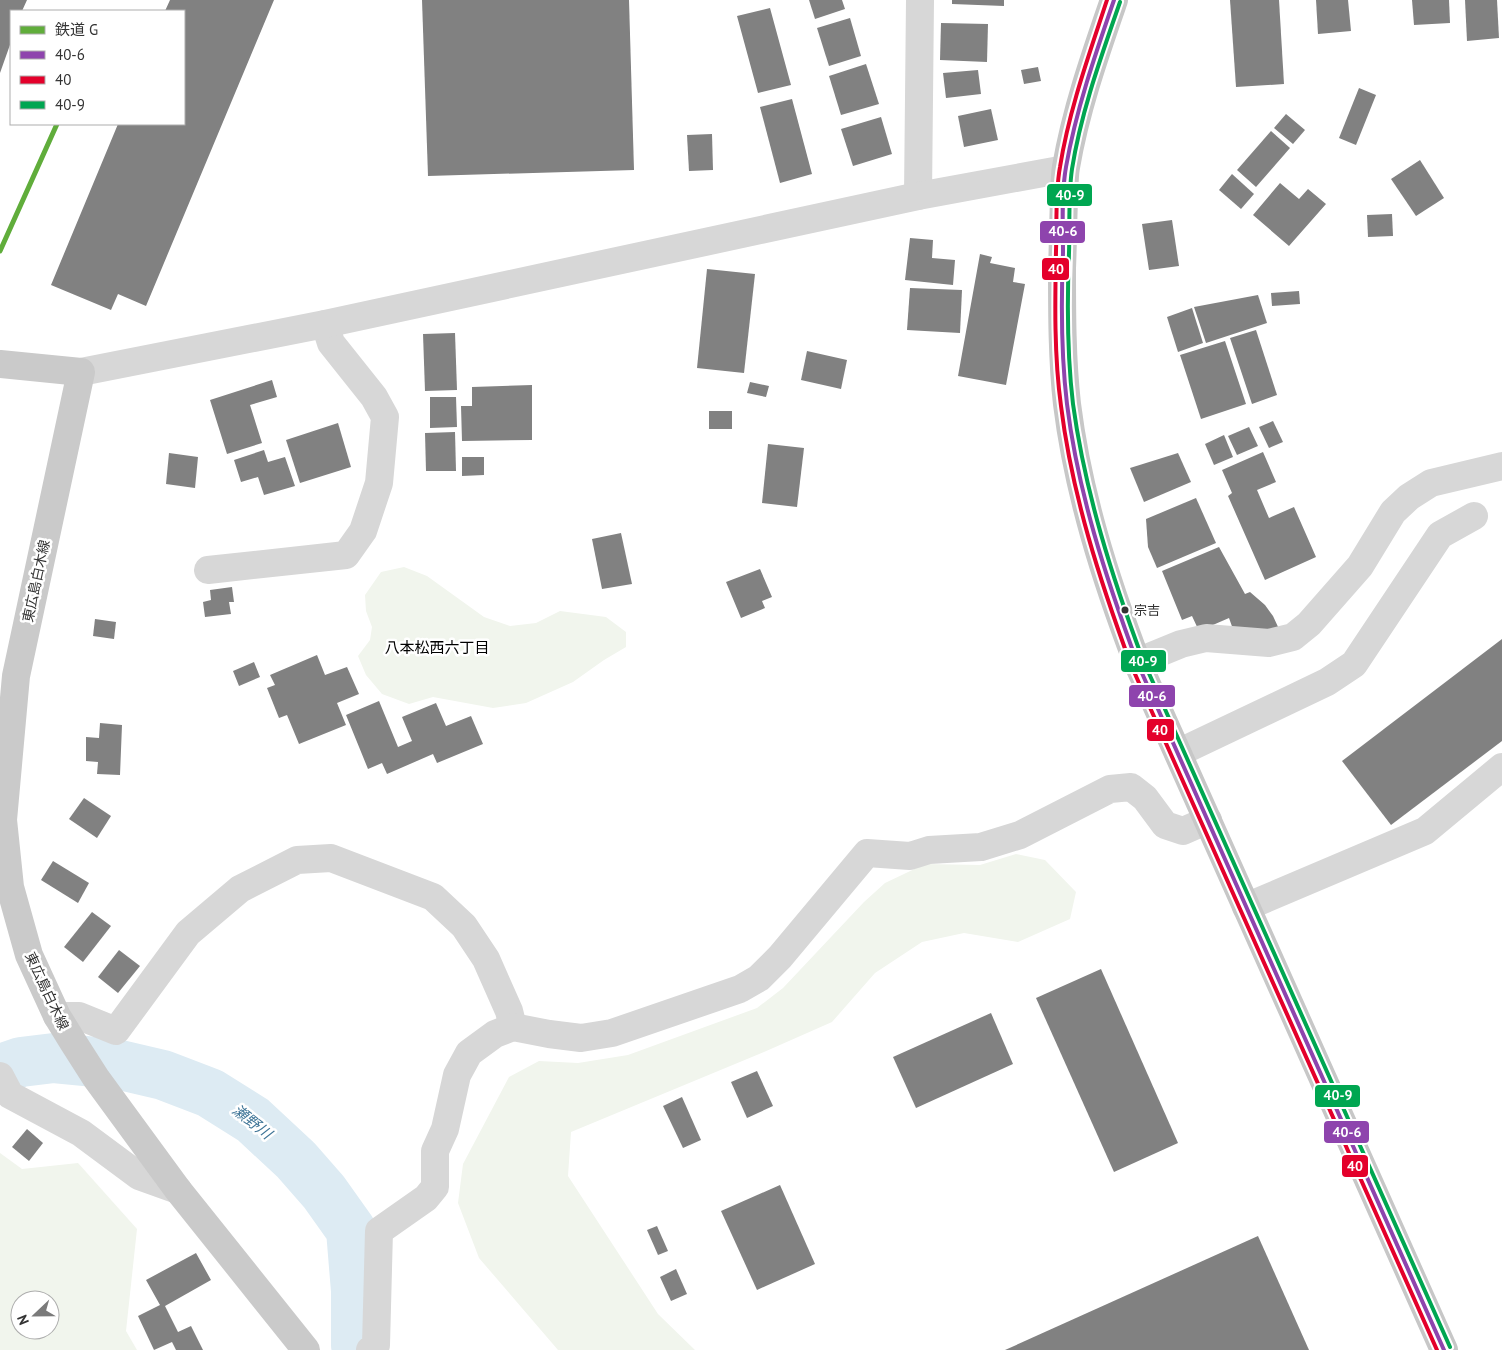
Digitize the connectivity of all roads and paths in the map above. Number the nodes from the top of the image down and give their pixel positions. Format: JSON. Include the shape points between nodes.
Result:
{"nodes":[{"id":1,"x":920,"y":0,"type":"edge"},
{"id":2,"x":1114,"y":0,"type":"edge"},
{"id":3,"x":1066,"y":169,"type":"junction"},
{"id":4,"x":918,"y":196,"type":"junction"},
{"id":5,"x":325,"y":324,"type":"junction"},
{"id":6,"x":0,"y":364,"type":"edge"},
{"id":7,"x":80,"y":372,"type":"junction"},
{"id":8,"x":1502,"y":466,"type":"edge"},
{"id":9,"x":1474,"y":516,"type":"dead end"},
{"id":10,"x":208,"y":570,"type":"dead end"},
{"id":11,"x":1137,"y":662,"type":"junction"},
{"id":12,"x":1178,"y":753,"type":"junction"},
{"id":13,"x":1502,"y":767,"type":"edge"},
{"id":14,"x":1208,"y":820,"type":"junction"},
{"id":15,"x":1246,"y":907,"type":"junction"},
{"id":16,"x":57,"y":1016,"type":"junction"},
{"id":17,"x":513,"y":1027,"type":"junction"},
{"id":18,"x":0,"y":1076,"type":"edge"},
{"id":19,"x":178,"y":1190,"type":"junction"},
{"id":20,"x":306,"y":1350,"type":"edge"},
{"id":21,"x":370,"y":1350,"type":"edge"},
{"id":22,"x":1444,"y":1350,"type":"edge"}],
"edges":[{"from":1,"to":4,"type":"street"},
{"from":2,"to":3,"type":"highway","via":[[1074,126]]},
{"from":3,"to":4,"type":"street"},
{"from":3,"to":11,"type":"highway","via":[[1062,327],[1067,403],[1077,469],[1093,536],[1113,601]]},
{"from":4,"to":5,"type":"street"},
{"from":5,"to":7,"type":"street"},
{"from":5,"to":10,"type":"street","via":[[331,343],[374,396],[385,417],[379,483],[363,531],[346,555]]},
{"from":6,"to":7,"type":"main road"},
{"from":7,"to":16,"type":"main road","name":"東広島白木線","via":[[16,676],[3,820],[10,887],[26,947]]},
{"from":8,"to":11,"type":"street","via":[[1431,483],[1409,498],[1393,512],[1360,566],[1309,624],[1293,637],[1269,643],[1206,638],[1180,644]]},
{"from":9,"to":12,"type":"street","via":[[1440,535],[1354,664],[1327,682]]},
{"from":11,"to":12,"type":"highway"},
{"from":12,"to":14,"type":"highway"},
{"from":13,"to":15,"type":"street","via":[[1425,831]]},
{"from":14,"to":15,"type":"highway"},
{"from":14,"to":17,"type":"street","via":[[1183,831],[1165,825],[1145,798],[1130,787],[1110,789],[1020,835],[981,848],[930,850],[910,856],[867,853],[780,957],[759,978],[740,989],[612,1033],[581,1038]]},
{"from":15,"to":22,"type":"highway"},
{"from":16,"to":17,"type":"street","via":[[79,1016],[116,1031],[188,933],[240,889],[297,860],[331,858],[433,897],[464,926],[486,959]]},
{"from":16,"to":19,"type":"main road","name":"東広島白木線","via":[[96,1078]]},
{"from":17,"to":21,"type":"street","via":[[495,1034],[469,1053],[457,1075],[445,1128],[435,1151],[435,1188],[426,1198],[378,1231],[376,1345]]},
{"from":18,"to":19,"type":"street","via":[[10,1095],[81,1134],[139,1176]]},
{"from":19,"to":20,"type":"main road","name":"東広島白木線"}]}
